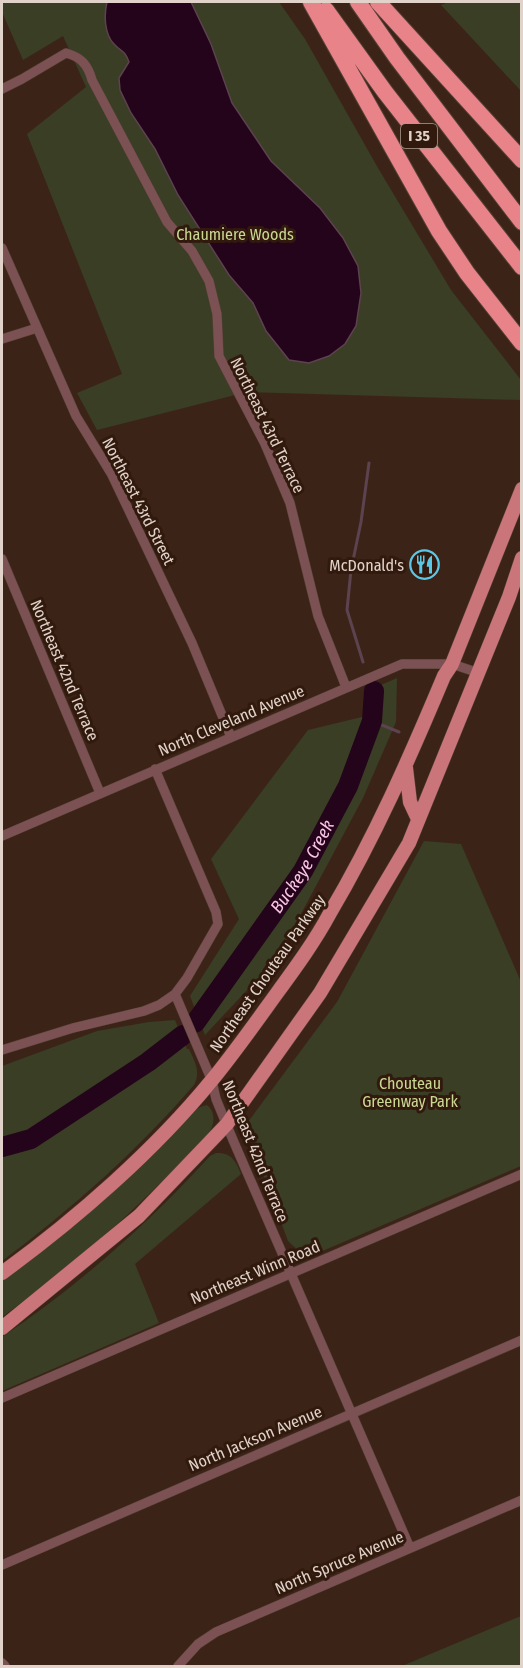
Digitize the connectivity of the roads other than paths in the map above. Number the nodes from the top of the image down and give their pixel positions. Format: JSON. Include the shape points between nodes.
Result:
{"nodes":[{"id":1,"x":311,"y":2,"type":"edge"},
{"id":2,"x":320,"y":2,"type":"edge"},
{"id":3,"x":358,"y":2,"type":"edge"},
{"id":4,"x":378,"y":2,"type":"edge"},
{"id":5,"x":2,"y":89,"type":"edge"},
{"id":6,"x":522,"y":160,"type":"edge"},
{"id":7,"x":522,"y":222,"type":"edge"},
{"id":8,"x":2,"y":248,"type":"edge"},
{"id":9,"x":522,"y":267,"type":"edge"},
{"id":10,"x":37,"y":328,"type":"junction"},
{"id":11,"x":2,"y":339,"type":"edge"},
{"id":12,"x":522,"y":343,"type":"edge"},
{"id":13,"x":522,"y":489,"type":"edge"},
{"id":14,"x":522,"y":558,"type":"edge"},
{"id":15,"x":2,"y":559,"type":"edge"},
{"id":16,"x":452,"y":664,"type":"junction"},
{"id":17,"x":478,"y":673,"type":"junction"},
{"id":18,"x":346,"y":687,"type":"junction"},
{"id":19,"x":231,"y":737,"type":"junction"},
{"id":20,"x":406,"y":768,"type":"junction"},
{"id":21,"x":155,"y":769,"type":"junction"},
{"id":22,"x":100,"y":793,"type":"junction"},
{"id":23,"x":418,"y":819,"type":"junction"},
{"id":24,"x":2,"y":836,"type":"edge"},
{"id":25,"x":175,"y":994,"type":"junction"},
{"id":26,"x":2,"y":1050,"type":"edge"},
{"id":27,"x":212,"y":1081,"type":"junction"},
{"id":28,"x":227,"y":1124,"type":"junction"},
{"id":29,"x":522,"y":1174,"type":"edge"},
{"id":30,"x":290,"y":1272,"type":"junction"},
{"id":31,"x":2,"y":1273,"type":"edge"},
{"id":32,"x":2,"y":1328,"type":"edge"},
{"id":33,"x":522,"y":1340,"type":"edge"},
{"id":34,"x":2,"y":1398,"type":"edge"},
{"id":35,"x":350,"y":1413,"type":"junction"},
{"id":36,"x":522,"y":1500,"type":"edge"},
{"id":37,"x":410,"y":1548,"type":"junction"},
{"id":38,"x":2,"y":1565,"type":"edge"},
{"id":39,"x":2,"y":1663,"type":"edge"},
{"id":40,"x":5,"y":1666,"type":"edge"},
{"id":41,"x":178,"y":1666,"type":"edge"}],
"edges":[{"from":1,"to":12,"type":"highway","via":[[439,231]]},
{"from":2,"to":9,"type":"highway","number":"I 35"},
{"from":3,"to":7,"type":"highway","number":"I 35"},
{"from":4,"to":6,"type":"highway"},
{"from":5,"to":18,"type":"street","name":"Northeast 43rd Terrace","via":[[66,52],[81,59],[90,72],[167,222],[192,251],[209,281],[217,314],[219,356],[265,444],[290,503],[318,616]]},
{"from":8,"to":10,"type":"street","name":"Northeast 43rd Street"},
{"from":10,"to":11,"type":"street"},
{"from":10,"to":19,"type":"street","name":"Northeast 43rd Street","via":[[76,416],[112,475],[187,632]]},
{"from":13,"to":16,"type":"main road","name":"Northeast Chouteau Parkway"},
{"from":14,"to":17,"type":"main road"},
{"from":15,"to":22,"type":"street","name":"Northeast 42nd Terrace"},
{"from":16,"to":17,"type":"street","name":"North Cleveland Avenue"},
{"from":16,"to":18,"type":"street","name":"North Cleveland Avenue","via":[[402,664]]},
{"from":16,"to":20,"type":"main road","name":"Northeast Chouteau Parkway"},
{"from":17,"to":23,"type":"main road"},
{"from":18,"to":19,"type":"street","name":"North Cleveland Avenue"},
{"from":19,"to":21,"type":"street","name":"North Cleveland Avenue"},
{"from":20,"to":23,"type":"main road","via":[[410,802]]},
{"from":20,"to":27,"type":"main road","name":"Northeast Chouteau Parkway","via":[[330,915]]},
{"from":21,"to":22,"type":"street","name":"North Cleveland Avenue"},
{"from":21,"to":25,"type":"street","via":[[218,924]]},
{"from":22,"to":24,"type":"street","name":"North Cleveland Avenue"},
{"from":23,"to":28,"type":"main road","via":[[409,843],[320,993]]},
{"from":25,"to":26,"type":"street","via":[[144,1011]]},
{"from":25,"to":27,"type":"street","name":"Northeast 42nd Terrace"},
{"from":27,"to":28,"type":"street","name":"Northeast 42nd Terrace"},
{"from":27,"to":31,"type":"main road","name":"Northeast Chouteau Parkway","via":[[128,1168]]},
{"from":28,"to":30,"type":"street","name":"Northeast 42nd Terrace"},
{"from":28,"to":32,"type":"main road","via":[[139,1216]]},
{"from":29,"to":30,"type":"street","name":"Northeast Winn Road"},
{"from":30,"to":34,"type":"street","name":"Northeast Winn Road"},
{"from":30,"to":35,"type":"street","name":"Northeast 42nd Terrace"},
{"from":33,"to":35,"type":"street","name":"North Jackson Avenue"},
{"from":35,"to":37,"type":"street","name":"Northeast 42nd Terrace"},
{"from":35,"to":38,"type":"street","name":"North Jackson Avenue"},
{"from":36,"to":37,"type":"street","name":"North Spruce Avenue"},
{"from":37,"to":41,"type":"street","name":"North Spruce Avenue","via":[[216,1632],[198,1644]]},
{"from":39,"to":40,"type":"street"}]}
